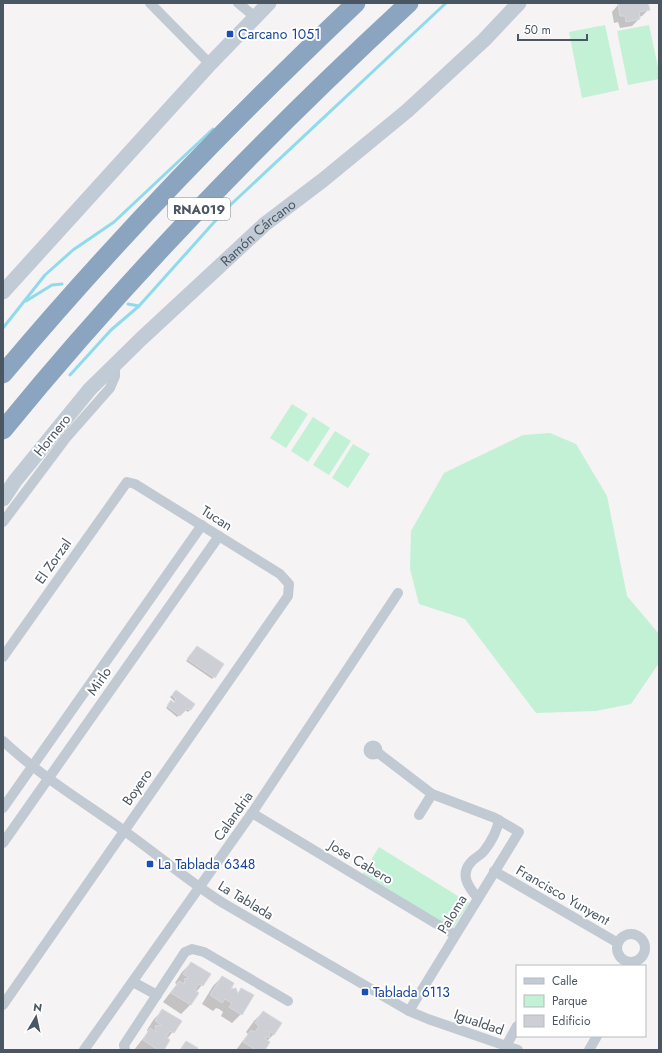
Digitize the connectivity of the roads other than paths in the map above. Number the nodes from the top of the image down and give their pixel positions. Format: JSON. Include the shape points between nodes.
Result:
{"nodes":[{"id":1,"x":150,"y":3,"type":"edge"},
{"id":2,"x":238,"y":3,"type":"edge"},
{"id":3,"x":269,"y":3,"type":"edge"},
{"id":4,"x":356,"y":3,"type":"edge"},
{"id":5,"x":409,"y":3,"type":"edge"},
{"id":6,"x":519,"y":3,"type":"edge"},
{"id":7,"x":255,"y":17,"type":"junction"},
{"id":8,"x":210,"y":64,"type":"junction"},
{"id":9,"x":3,"y":292,"type":"edge"},
{"id":10,"x":115,"y":365,"type":"junction"},
{"id":11,"x":3,"y":374,"type":"edge"},
{"id":12,"x":3,"y":430,"type":"edge"},
{"id":13,"x":15,"y":481,"type":"junction"},
{"id":14,"x":127,"y":482,"type":"joint"},
{"id":15,"x":3,"y":493,"type":"edge"},
{"id":16,"x":3,"y":499,"type":"edge"},
{"id":17,"x":3,"y":522,"type":"edge"},
{"id":18,"x":202,"y":525,"type":"junction"},
{"id":19,"x":219,"y":536,"type":"junction"},
{"id":20,"x":289,"y":584,"type":"joint"},
{"id":21,"x":398,"y":593,"type":"dead end"},
{"id":22,"x":3,"y":657,"type":"edge"},
{"id":23,"x":3,"y":741,"type":"edge"},
{"id":24,"x":377,"y":752,"type":"dead end"},
{"id":25,"x":31,"y":766,"type":"junction"},
{"id":26,"x":47,"y":778,"type":"junction"},
{"id":27,"x":432,"y":794,"type":"junction"},
{"id":28,"x":3,"y":808,"type":"edge"},
{"id":29,"x":252,"y":813,"type":"junction"},
{"id":30,"x":419,"y":815,"type":"dead end"},
{"id":31,"x":499,"y":820,"type":"junction"},
{"id":32,"x":124,"y":830,"type":"junction"},
{"id":33,"x":3,"y":843,"type":"edge"},
{"id":34,"x":494,"y":871,"type":"junction"},
{"id":35,"x":467,"y":882,"type":"junction"},
{"id":36,"x":199,"y":888,"type":"junction"},
{"id":37,"x":484,"y":889,"type":"junction"},
{"id":38,"x":478,"y":898,"type":"junction"},
{"id":39,"x":455,"y":935,"type":"junction"},
{"id":40,"x":618,"y":943,"type":"dead end"},
{"id":41,"x":133,"y":982,"type":"junction"},
{"id":42,"x":157,"y":995,"type":"junction"},
{"id":43,"x":288,"y":1001,"type":"dead end"},
{"id":44,"x":3,"y":1005,"type":"edge"},
{"id":45,"x":409,"y":1011,"type":"junction"},
{"id":46,"x":516,"y":1028,"type":"edge"},
{"id":47,"x":596,"y":1037,"type":"edge"},
{"id":48,"x":506,"y":1046,"type":"junction"},
{"id":49,"x":84,"y":1050,"type":"edge"},
{"id":50,"x":125,"y":1050,"type":"edge"},
{"id":51,"x":518,"y":1050,"type":"edge"},
{"id":52,"x":589,"y":1050,"type":"edge"}],
"edges":[{"from":1,"to":8,"type":"street"},
{"from":2,"to":7,"type":"street"},
{"from":3,"to":7,"type":"main road"},
{"from":4,"to":11,"type":"highway","number":"RNA019","via":[[178,179],[104,258]]},
{"from":5,"to":12,"type":"highway","number":"RNA019","via":[[332,75],[213,195],[87,332]]},
{"from":6,"to":10,"type":"main road","name":"Ramón Cárcano","via":[[423,97],[242,245]]},
{"from":7,"to":8,"type":"main road"},
{"from":8,"to":9,"type":"main road"},
{"from":10,"to":13,"type":"main road","name":"Ramón Cárcano","via":[[90,389]]},
{"from":10,"to":17,"type":"street","name":"Hornero","via":[[115,376],[110,388],[66,438]]},
{"from":13,"to":15,"type":"main road","name":"Ramón Cárcano"},
{"from":13,"to":16,"type":"main road","name":"Ramón Cárcano"},
{"from":14,"to":18,"type":"street","name":"Tucan","via":[[135,484]]},
{"from":14,"to":22,"type":"street","name":"El Zorzal"},
{"from":18,"to":19,"type":"street","name":"Tucan"},
{"from":18,"to":25,"type":"street","name":"Mirlo"},
{"from":19,"to":20,"type":"street","name":"Tucan","via":[[280,574]]},
{"from":19,"to":26,"type":"street","name":"Mirlo"},
{"from":20,"to":32,"type":"street","name":"Boyero","via":[[288,596]]},
{"from":21,"to":29,"type":"street","name":"Calandria"},
{"from":23,"to":25,"type":"street","name":"La Tablada"},
{"from":24,"to":27,"type":"street"},
{"from":25,"to":26,"type":"street","name":"La Tablada"},
{"from":25,"to":28,"type":"street","name":"Mirlo"},
{"from":26,"to":32,"type":"street","name":"La Tablada"},
{"from":26,"to":33,"type":"street","name":"Mirlo"},
{"from":27,"to":30,"type":"street"},
{"from":27,"to":31,"type":"street"},
{"from":29,"to":36,"type":"street","name":"Calandria"},
{"from":29,"to":39,"type":"street","name":"Jose Cabero"},
{"from":31,"to":34,"type":"street","name":"Paloma","via":[[518,832]]},
{"from":31,"to":35,"type":"street","via":[[497,829],[483,852],[467,869]]},
{"from":32,"to":36,"type":"street","name":"La Tablada"},
{"from":32,"to":44,"type":"street","name":"Boyero"},
{"from":34,"to":37,"type":"street","name":"Paloma"},
{"from":34,"to":40,"type":"street","name":"Francisco Yunyent"},
{"from":35,"to":37,"type":"street"},
{"from":35,"to":38,"type":"street","via":[[468,887]]},
{"from":36,"to":41,"type":"street","name":"Calandria"},
{"from":36,"to":45,"type":"street","name":"La Tablada"},
{"from":37,"to":38,"type":"street","name":"Paloma"},
{"from":38,"to":39,"type":"street","name":"Paloma"},
{"from":39,"to":45,"type":"street","name":"Paloma"},
{"from":41,"to":42,"type":"street"},
{"from":41,"to":49,"type":"street","name":"Calandria"},
{"from":42,"to":43,"type":"street","via":[[186,952],[192,949],[204,952]]},
{"from":42,"to":50,"type":"street","via":[[124,1045]]},
{"from":45,"to":48,"type":"street","name":"Igualdad","via":[[428,1020]]},
{"from":46,"to":48,"type":"street"},
{"from":47,"to":52,"type":"street"},
{"from":48,"to":51,"type":"street","name":"Igualdad"}]}
